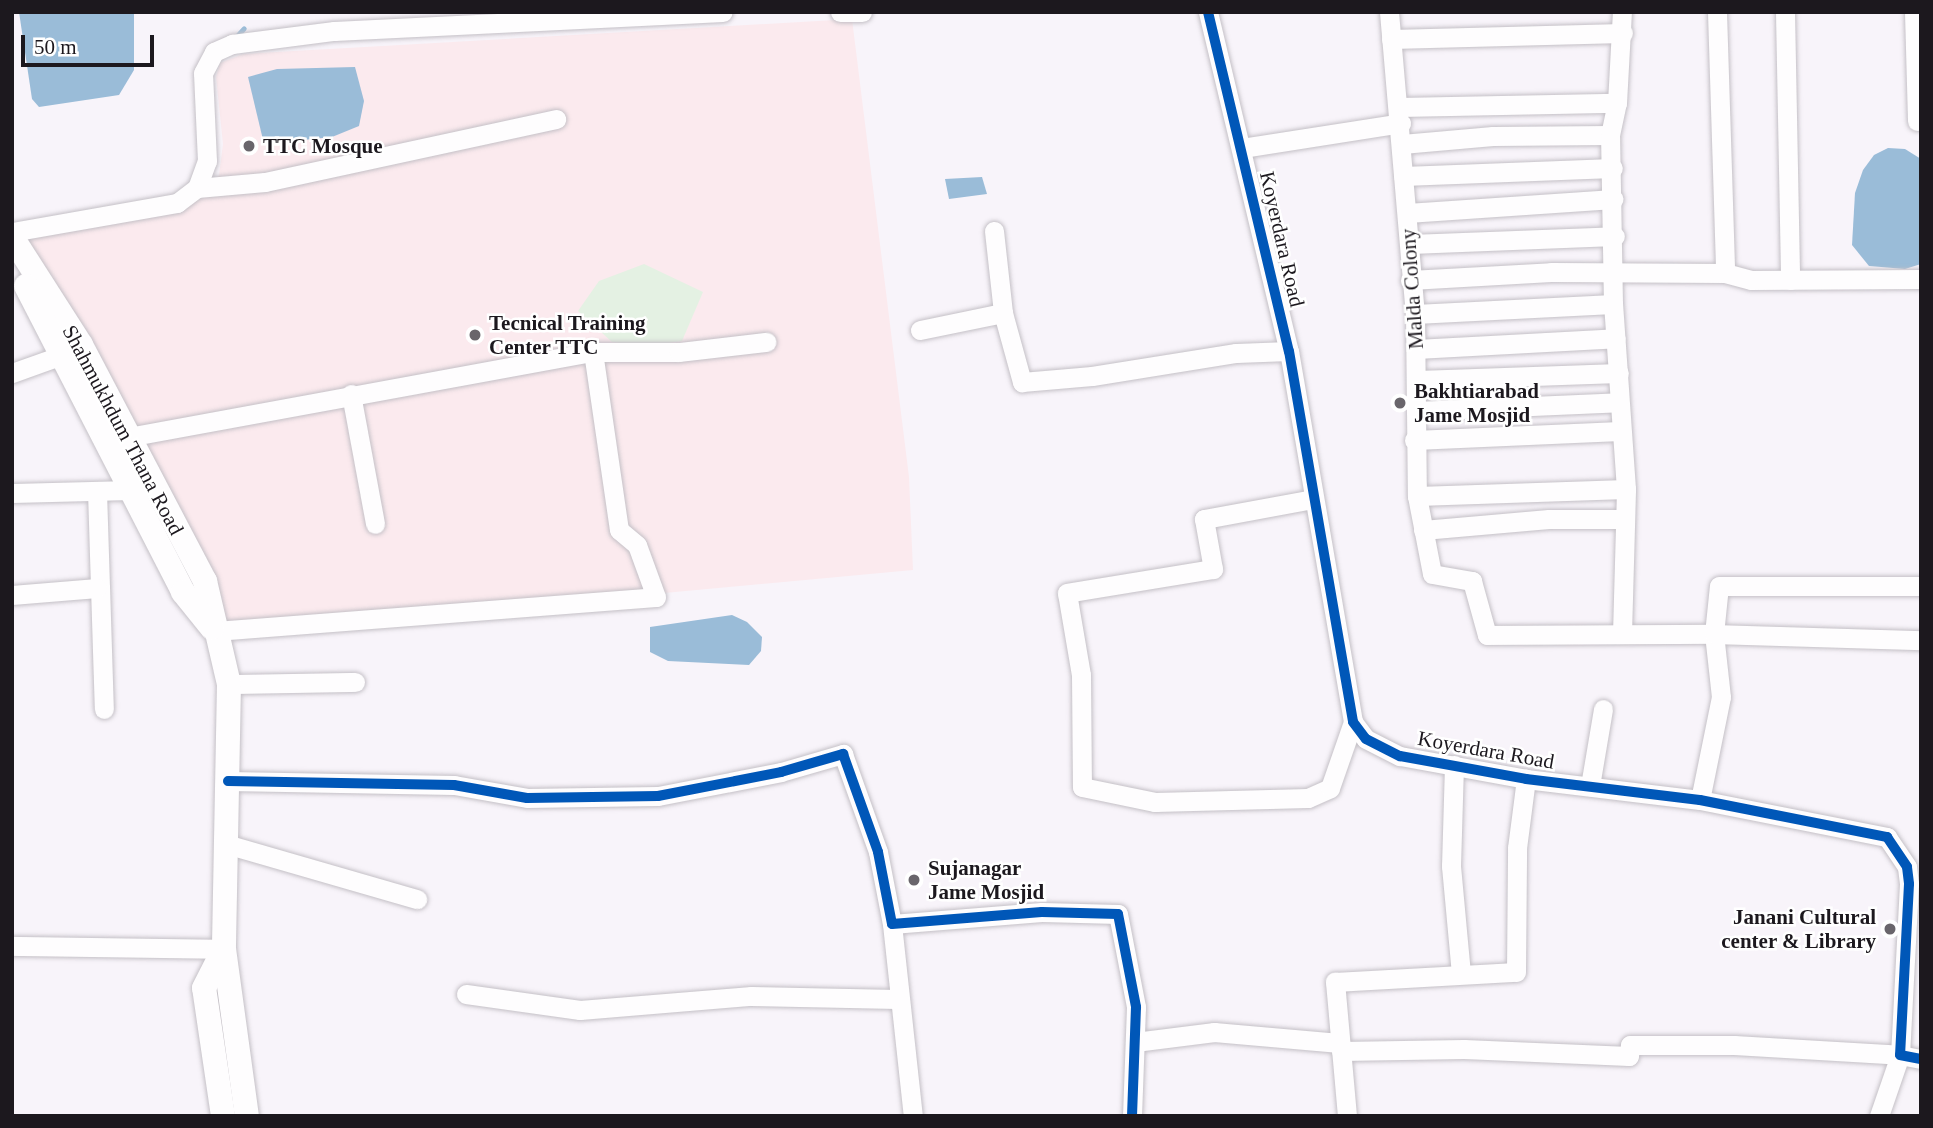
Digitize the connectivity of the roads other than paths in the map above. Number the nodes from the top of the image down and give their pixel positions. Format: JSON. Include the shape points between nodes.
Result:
{"nodes":[{"id":1,"x":723,"y":12,"type":"edge"},
{"id":2,"x":840,"y":12,"type":"edge"},
{"id":3,"x":862,"y":12,"type":"edge"},
{"id":4,"x":1208,"y":12,"type":"edge"},
{"id":5,"x":1388,"y":12,"type":"edge"},
{"id":6,"x":1622,"y":12,"type":"edge"},
{"id":7,"x":1717,"y":12,"type":"edge"},
{"id":8,"x":1785,"y":12,"type":"edge"},
{"id":9,"x":1914,"y":12,"type":"edge"},
{"id":10,"x":1623,"y":33,"type":"junction"},
{"id":11,"x":1391,"y":39,"type":"junction"},
{"id":12,"x":1617,"y":103,"type":"junction"},
{"id":13,"x":1400,"y":115,"type":"junction"},
{"id":14,"x":556,"y":119,"type":"dead end"},
{"id":15,"x":1917,"y":121,"type":"dead end"},
{"id":16,"x":1610,"y":135,"type":"junction"},
{"id":17,"x":1402,"y":144,"type":"junction"},
{"id":18,"x":1242,"y":149,"type":"junction"},
{"id":19,"x":1613,"y":168,"type":"junction"},
{"id":20,"x":1403,"y":176,"type":"junction"},
{"id":21,"x":197,"y":188,"type":"junction"},
{"id":22,"x":1614,"y":199,"type":"junction"},
{"id":23,"x":1406,"y":213,"type":"junction"},
{"id":24,"x":994,"y":231,"type":"dead end"},
{"id":25,"x":12,"y":234,"type":"edge"},
{"id":26,"x":1615,"y":236,"type":"junction"},
{"id":27,"x":1410,"y":244,"type":"junction"},
{"id":28,"x":12,"y":262,"type":"edge"},
{"id":29,"x":1614,"y":272,"type":"junction"},
{"id":30,"x":1726,"y":273,"type":"junction"},
{"id":31,"x":1921,"y":279,"type":"edge"},
{"id":32,"x":1410,"y":280,"type":"junction"},
{"id":33,"x":1790,"y":280,"type":"junction"},
{"id":34,"x":1613,"y":304,"type":"junction"},
{"id":35,"x":1003,"y":313,"type":"junction"},
{"id":36,"x":1415,"y":314,"type":"junction"},
{"id":37,"x":920,"y":330,"type":"dead end"},
{"id":38,"x":1616,"y":338,"type":"junction"},
{"id":39,"x":766,"y":342,"type":"dead end"},
{"id":40,"x":1416,"y":349,"type":"junction"},
{"id":41,"x":1289,"y":351,"type":"junction"},
{"id":42,"x":593,"y":352,"type":"junction"},
{"id":43,"x":65,"y":354,"type":"junction"},
{"id":44,"x":12,"y":373,"type":"edge"},
{"id":45,"x":1619,"y":373,"type":"junction"},
{"id":46,"x":1418,"y":380,"type":"junction"},
{"id":47,"x":351,"y":394,"type":"junction"},
{"id":48,"x":1619,"y":402,"type":"junction"},
{"id":49,"x":1416,"y":411,"type":"junction"},
{"id":50,"x":1620,"y":431,"type":"junction"},
{"id":51,"x":128,"y":437,"type":"junction"},
{"id":52,"x":1414,"y":440,"type":"junction"},
{"id":53,"x":1626,"y":489,"type":"junction"},
{"id":54,"x":131,"y":490,"type":"junction"},
{"id":55,"x":97,"y":491,"type":"junction"},
{"id":56,"x":12,"y":493,"type":"edge"},
{"id":57,"x":1417,"y":496,"type":"junction"},
{"id":58,"x":1313,"y":499,"type":"junction"},
{"id":59,"x":1625,"y":519,"type":"junction"},
{"id":60,"x":375,"y":524,"type":"dead end"},
{"id":61,"x":1423,"y":530,"type":"junction"},
{"id":62,"x":1921,"y":586,"type":"edge"},
{"id":63,"x":97,"y":588,"type":"junction"},
{"id":64,"x":12,"y":595,"type":"edge"},
{"id":65,"x":215,"y":631,"type":"junction"},
{"id":66,"x":1622,"y":634,"type":"junction"},
{"id":67,"x":1714,"y":634,"type":"junction"},
{"id":68,"x":1921,"y":640,"type":"edge"},
{"id":69,"x":355,"y":682,"type":"dead end"},
{"id":70,"x":229,"y":684,"type":"junction"},
{"id":71,"x":104,"y":709,"type":"dead end"},
{"id":72,"x":1602,"y":709,"type":"dead end"},
{"id":73,"x":1353,"y":722,"type":"junction"},
{"id":74,"x":1454,"y":765,"type":"junction"},
{"id":75,"x":1525,"y":779,"type":"junction"},
{"id":76,"x":228,"y":781,"type":"junction"},
{"id":77,"x":1590,"y":786,"type":"junction"},
{"id":78,"x":1700,"y":800,"type":"junction"},
{"id":79,"x":226,"y":844,"type":"junction"},
{"id":80,"x":1915,"y":884,"type":"edge"},
{"id":81,"x":417,"y":899,"type":"dead end"},
{"id":82,"x":892,"y":924,"type":"junction"},
{"id":83,"x":12,"y":946,"type":"edge"},
{"id":84,"x":224,"y":949,"type":"junction"},
{"id":85,"x":1913,"y":971,"type":"edge"},
{"id":86,"x":1461,"y":974,"type":"junction"},
{"id":87,"x":466,"y":994,"type":"dead end"},
{"id":88,"x":897,"y":999,"type":"junction"},
{"id":89,"x":1135,"y":1042,"type":"junction"},
{"id":90,"x":1340,"y":1047,"type":"junction"},
{"id":91,"x":1899,"y":1055,"type":"junction"},
{"id":92,"x":1921,"y":1059,"type":"edge"},
{"id":93,"x":223,"y":1116,"type":"edge"},
{"id":94,"x":247,"y":1116,"type":"edge"},
{"id":95,"x":912,"y":1116,"type":"edge"},
{"id":96,"x":1132,"y":1116,"type":"edge"},
{"id":97,"x":1347,"y":1116,"type":"edge"},
{"id":98,"x":1879,"y":1116,"type":"edge"}],
"edges":[{"from":1,"to":21,"type":"street","via":[[334,31],[232,44],[214,52],[203,73],[207,161]]},
{"from":2,"to":3,"type":"street"},
{"from":4,"to":18,"type":"street","name":"Koyerdara Road"},
{"from":5,"to":11,"type":"street","name":"Malda Colony"},
{"from":6,"to":10,"type":"street"},
{"from":7,"to":30,"type":"street"},
{"from":8,"to":33,"type":"street"},
{"from":9,"to":15,"type":"street"},
{"from":10,"to":11,"type":"street"},
{"from":10,"to":12,"type":"street"},
{"from":11,"to":13,"type":"street","name":"Malda Colony"},
{"from":12,"to":13,"type":"street"},
{"from":12,"to":16,"type":"street"},
{"from":13,"to":17,"type":"street","name":"Malda Colony"},
{"from":13,"to":18,"type":"street"},
{"from":14,"to":21,"type":"street","via":[[265,182]]},
{"from":16,"to":17,"type":"street","via":[[1493,136]]},
{"from":16,"to":19,"type":"street"},
{"from":17,"to":20,"type":"street","name":"Malda Colony"},
{"from":18,"to":41,"type":"street","name":"Koyerdara Road","via":[[1260,245]]},
{"from":19,"to":20,"type":"street"},
{"from":19,"to":22,"type":"street"},
{"from":20,"to":23,"type":"street","name":"Malda Colony"},
{"from":21,"to":25,"type":"street","via":[[177,203]]},
{"from":22,"to":23,"type":"street"},
{"from":22,"to":26,"type":"street"},
{"from":23,"to":27,"type":"street","name":"Malda Colony"},
{"from":24,"to":35,"type":"street"},
{"from":25,"to":51,"type":"main road","name":"Shahmukhdum Thana Road","via":[[81,345]]},
{"from":26,"to":27,"type":"street"},
{"from":26,"to":29,"type":"street"},
{"from":27,"to":32,"type":"street","name":"Malda Colony"},
{"from":28,"to":43,"type":"main road","name":"Shahmukhdum Thana Road"},
{"from":29,"to":30,"type":"street"},
{"from":29,"to":32,"type":"street"},
{"from":29,"to":34,"type":"street"},
{"from":30,"to":33,"type":"street","via":[[1751,280]]},
{"from":31,"to":33,"type":"street"},
{"from":32,"to":36,"type":"street","name":"Malda Colony"},
{"from":34,"to":36,"type":"street"},
{"from":34,"to":38,"type":"street"},
{"from":35,"to":37,"type":"street"},
{"from":35,"to":41,"type":"street","via":[[1022,382],[1236,353]]},
{"from":36,"to":40,"type":"street","name":"Malda Colony"},
{"from":38,"to":40,"type":"street"},
{"from":38,"to":45,"type":"street"},
{"from":39,"to":42,"type":"street","via":[[679,352]]},
{"from":40,"to":46,"type":"street","name":"Malda Colony"},
{"from":41,"to":58,"type":"street","name":"Koyerdara Road"},
{"from":42,"to":47,"type":"street"},
{"from":42,"to":65,"type":"street","via":[[619,530],[636,545],[656,597]]},
{"from":43,"to":44,"type":"street"},
{"from":43,"to":54,"type":"main road","name":"Shahmukhdum Thana Road"},
{"from":45,"to":46,"type":"street"},
{"from":45,"to":48,"type":"street"},
{"from":46,"to":49,"type":"street","name":"Malda Colony"},
{"from":47,"to":51,"type":"street"},
{"from":47,"to":60,"type":"street"},
{"from":48,"to":49,"type":"street"},
{"from":48,"to":50,"type":"street"},
{"from":49,"to":52,"type":"street","name":"Malda Colony"},
{"from":50,"to":52,"type":"street"},
{"from":50,"to":53,"type":"street"},
{"from":51,"to":65,"type":"main road","name":"Shahmukhdum Thana Road","via":[[205,581]]},
{"from":52,"to":57,"type":"street","name":"Malda Colony"},
{"from":53,"to":57,"type":"street"},
{"from":53,"to":59,"type":"street"},
{"from":54,"to":55,"type":"street"},
{"from":54,"to":65,"type":"main road","name":"Shahmukhdum Thana Road","via":[[183,592]]},
{"from":55,"to":56,"type":"street"},
{"from":55,"to":63,"type":"street"},
{"from":57,"to":61,"type":"street","name":"Malda Colony"},
{"from":58,"to":73,"type":"street","name":"Koyerdara Road"},
{"from":58,"to":73,"type":"street","via":[[1204,519],[1213,569],[1067,593],[1082,675],[1082,787],[1155,802],[1308,798],[1330,788]]},
{"from":59,"to":61,"type":"street","via":[[1549,519]]},
{"from":59,"to":66,"type":"street"},
{"from":61,"to":66,"type":"street","name":"Malda Colony","via":[[1432,575],[1472,581],[1487,635]]},
{"from":62,"to":67,"type":"street","via":[[1719,586]]},
{"from":63,"to":64,"type":"street"},
{"from":63,"to":71,"type":"street"},
{"from":65,"to":70,"type":"main road","name":"Shahmukhdum Thana Road"},
{"from":66,"to":67,"type":"street"},
{"from":67,"to":68,"type":"street"},
{"from":67,"to":78,"type":"street","via":[[1721,697]]},
{"from":69,"to":70,"type":"street"},
{"from":70,"to":76,"type":"main road","name":"Shahmukhdum Thana Road"},
{"from":72,"to":77,"type":"street"},
{"from":73,"to":74,"type":"street","name":"Koyerdara Road","via":[[1366,739],[1400,756]]},
{"from":74,"to":75,"type":"street","name":"Koyerdara Road"},
{"from":74,"to":86,"type":"street","via":[[1451,866]]},
{"from":75,"to":77,"type":"street","name":"Koyerdara Road"},
{"from":75,"to":86,"type":"street","via":[[1517,848],[1516,972]]},
{"from":76,"to":79,"type":"main road","name":"Shahmukhdum Thana Road"},
{"from":76,"to":82,"type":"street","via":[[454,785],[527,798],[659,796],[781,772],[843,754],[878,852]]},
{"from":77,"to":78,"type":"street","name":"Koyerdara Road"},
{"from":78,"to":80,"type":"street","name":"Koyerdara Road","via":[[1887,837]]},
{"from":79,"to":81,"type":"street"},
{"from":79,"to":84,"type":"main road","name":"Shahmukhdum Thana Road"},
{"from":80,"to":85,"type":"street","name":"Koyerdara Road"},
{"from":82,"to":88,"type":"street"},
{"from":82,"to":89,"type":"street","via":[[1042,912],[1118,914],[1136,1007]]},
{"from":83,"to":84,"type":"street"},
{"from":84,"to":93,"type":"main road","name":"Shahmukhdum Thana Road","via":[[204,988]]},
{"from":84,"to":94,"type":"main road","name":"Shahmukhdum Thana Road"},
{"from":85,"to":91,"type":"street","name":"Koyerdara Road"},
{"from":86,"to":90,"type":"street","via":[[1335,982]]},
{"from":87,"to":88,"type":"street","via":[[580,1010],[751,996]]},
{"from":88,"to":95,"type":"street"},
{"from":89,"to":90,"type":"street","via":[[1214,1032]]},
{"from":89,"to":96,"type":"street"},
{"from":90,"to":91,"type":"street","via":[[1629,1056],[1630,1045],[1734,1045]]},
{"from":90,"to":97,"type":"street"},
{"from":91,"to":92,"type":"street"},
{"from":91,"to":98,"type":"street","name":"Koyerdara Road"}]}
